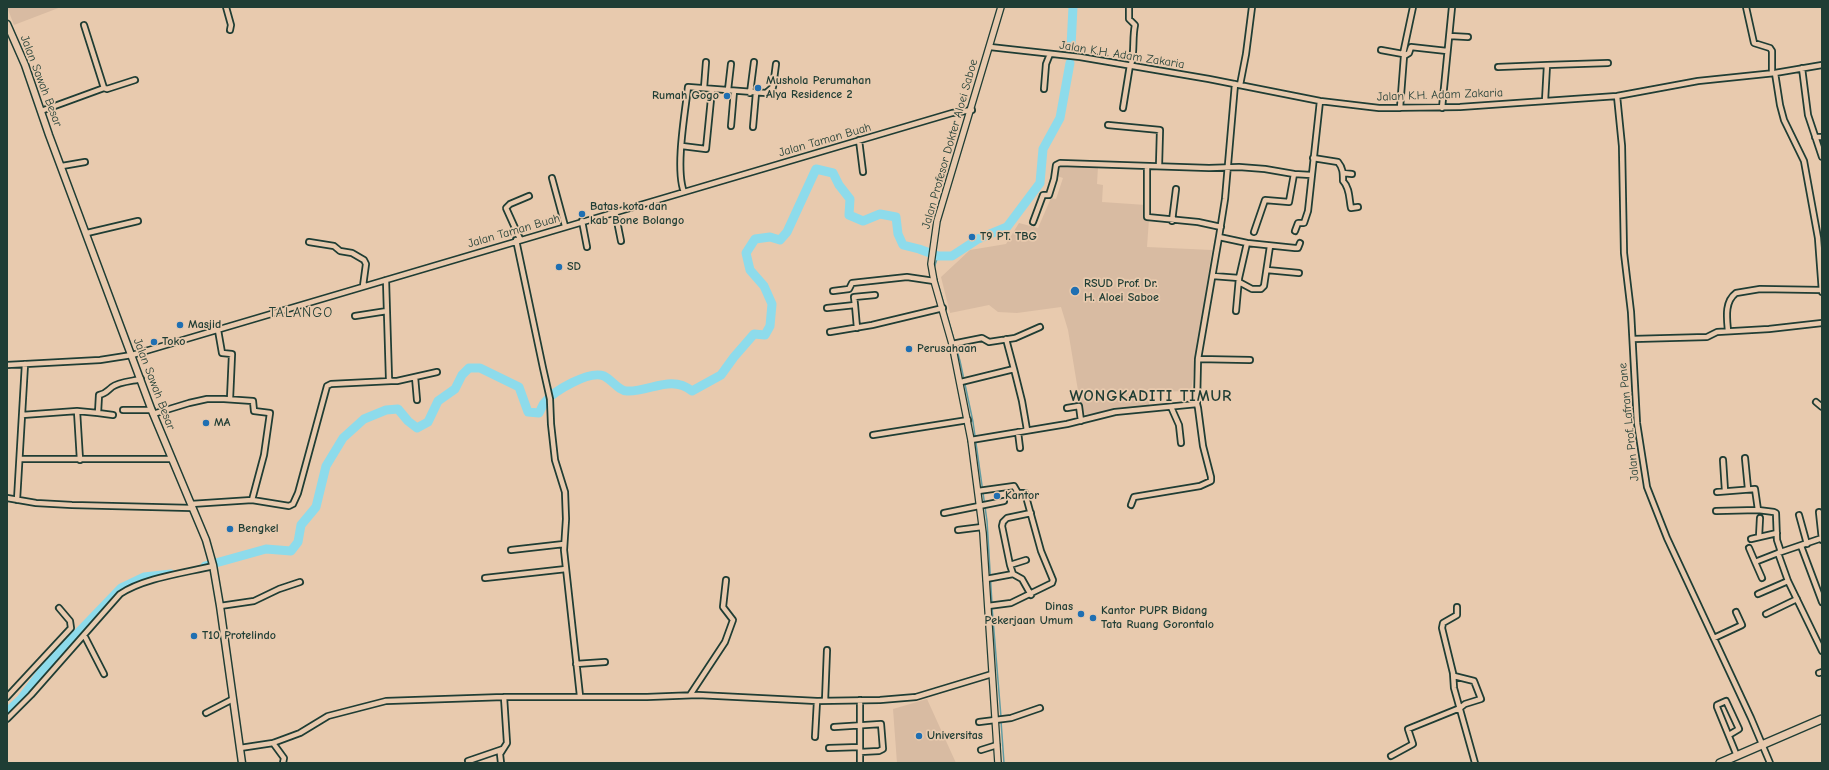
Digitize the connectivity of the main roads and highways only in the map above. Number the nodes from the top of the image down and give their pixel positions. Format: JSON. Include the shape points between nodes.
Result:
{"nodes":[{"id":1,"x":7,"y":24,"type":"edge"},
{"id":2,"x":1822,"y":719,"type":"edge"},
{"id":3,"x":242,"y":762,"type":"edge"},
{"id":4,"x":1720,"y":763,"type":"edge"}],
"edges":[{"from":1,"to":3,"type":"main road","name":"Jalan Sawah Besar","via":[[25,65],[152,412],[206,540],[220,606]]},
{"from":2,"to":4,"type":"main road"}]}
